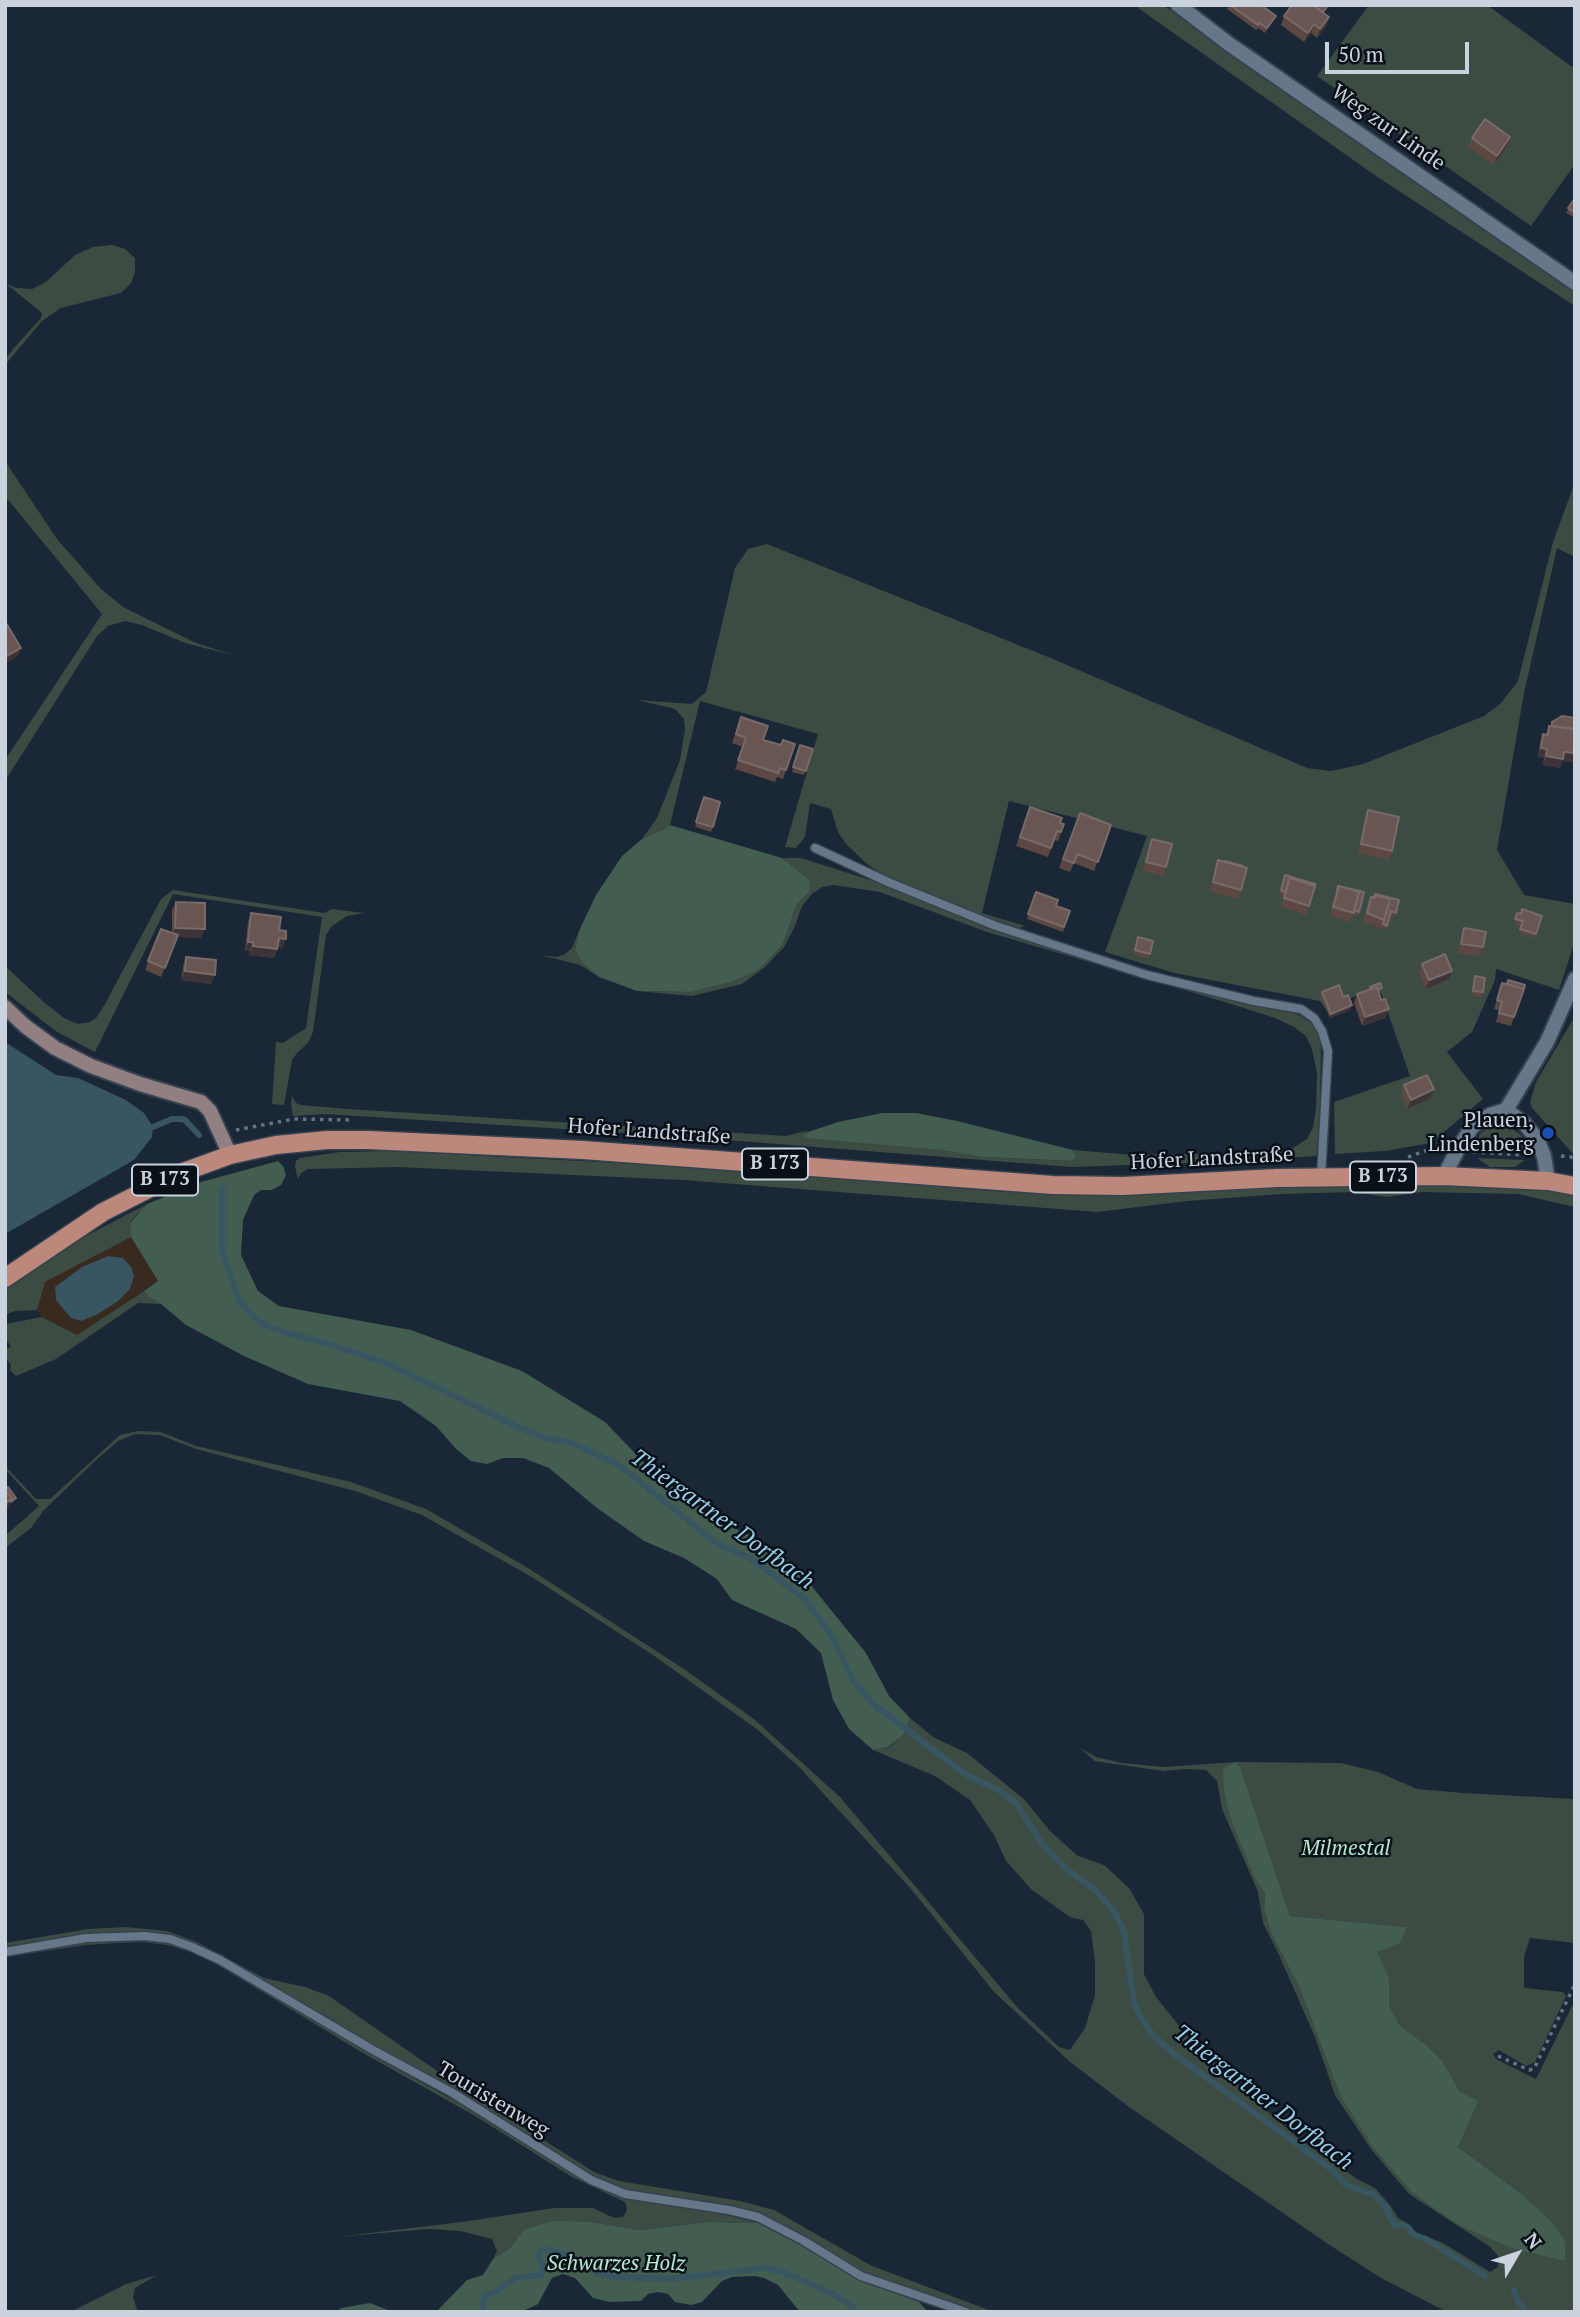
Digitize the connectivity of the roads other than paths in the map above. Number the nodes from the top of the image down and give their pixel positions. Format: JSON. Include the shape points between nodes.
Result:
{"nodes":[{"id":1,"x":1178,"y":5,"type":"edge"},
{"id":2,"x":1575,"y":283,"type":"edge"},
{"id":3,"x":816,"y":848,"type":"dead end"},
{"id":4,"x":1575,"y":979,"type":"edge"},
{"id":5,"x":5,"y":1007,"type":"edge"},
{"id":6,"x":1506,"y":1110,"type":"junction"},
{"id":7,"x":230,"y":1155,"type":"junction"},
{"id":8,"x":1444,"y":1176,"type":"junction"},
{"id":9,"x":1321,"y":1177,"type":"junction"},
{"id":10,"x":1548,"y":1181,"type":"junction"},
{"id":11,"x":1575,"y":1186,"type":"edge"},
{"id":12,"x":5,"y":1278,"type":"edge"},
{"id":13,"x":5,"y":1952,"type":"edge"},
{"id":14,"x":966,"y":2312,"type":"edge"}],
"edges":[{"from":1,"to":2,"type":"street","name":"Weg zur Linde"},
{"from":3,"to":9,"type":"lane","via":[[996,926],[1147,975],[1301,1009],[1314,1018],[1328,1051]]},
{"from":4,"to":6,"type":"street","via":[[1547,1042]]},
{"from":5,"to":7,"type":"street","via":[[55,1048],[91,1066],[201,1102],[210,1111]]},
{"from":6,"to":8,"type":"street","via":[[1472,1127]]},
{"from":6,"to":10,"type":"street","via":[[1536,1139]]},
{"from":7,"to":9,"type":"main road","name":"Hofer Landstraße","number":"B 173","via":[[276,1145],[368,1140],[583,1150],[1053,1185]]},
{"from":7,"to":12,"type":"main road","name":"Hofer Landstraße","number":"B 173","via":[[131,1196]]},
{"from":8,"to":9,"type":"main road","name":"Hofer Landstraße","number":"B 173"},
{"from":8,"to":10,"type":"main road","name":"Hofer Landstraße","number":"B 173"},
{"from":10,"to":11,"type":"main road","name":"Hofer Landstraße","number":"B 173"},
{"from":13,"to":14,"type":"lane","name":"Touristenweg","via":[[86,1938],[145,1936],[192,1947],[451,2092],[591,2180],[625,2194],[758,2217],[861,2276]]}]}
